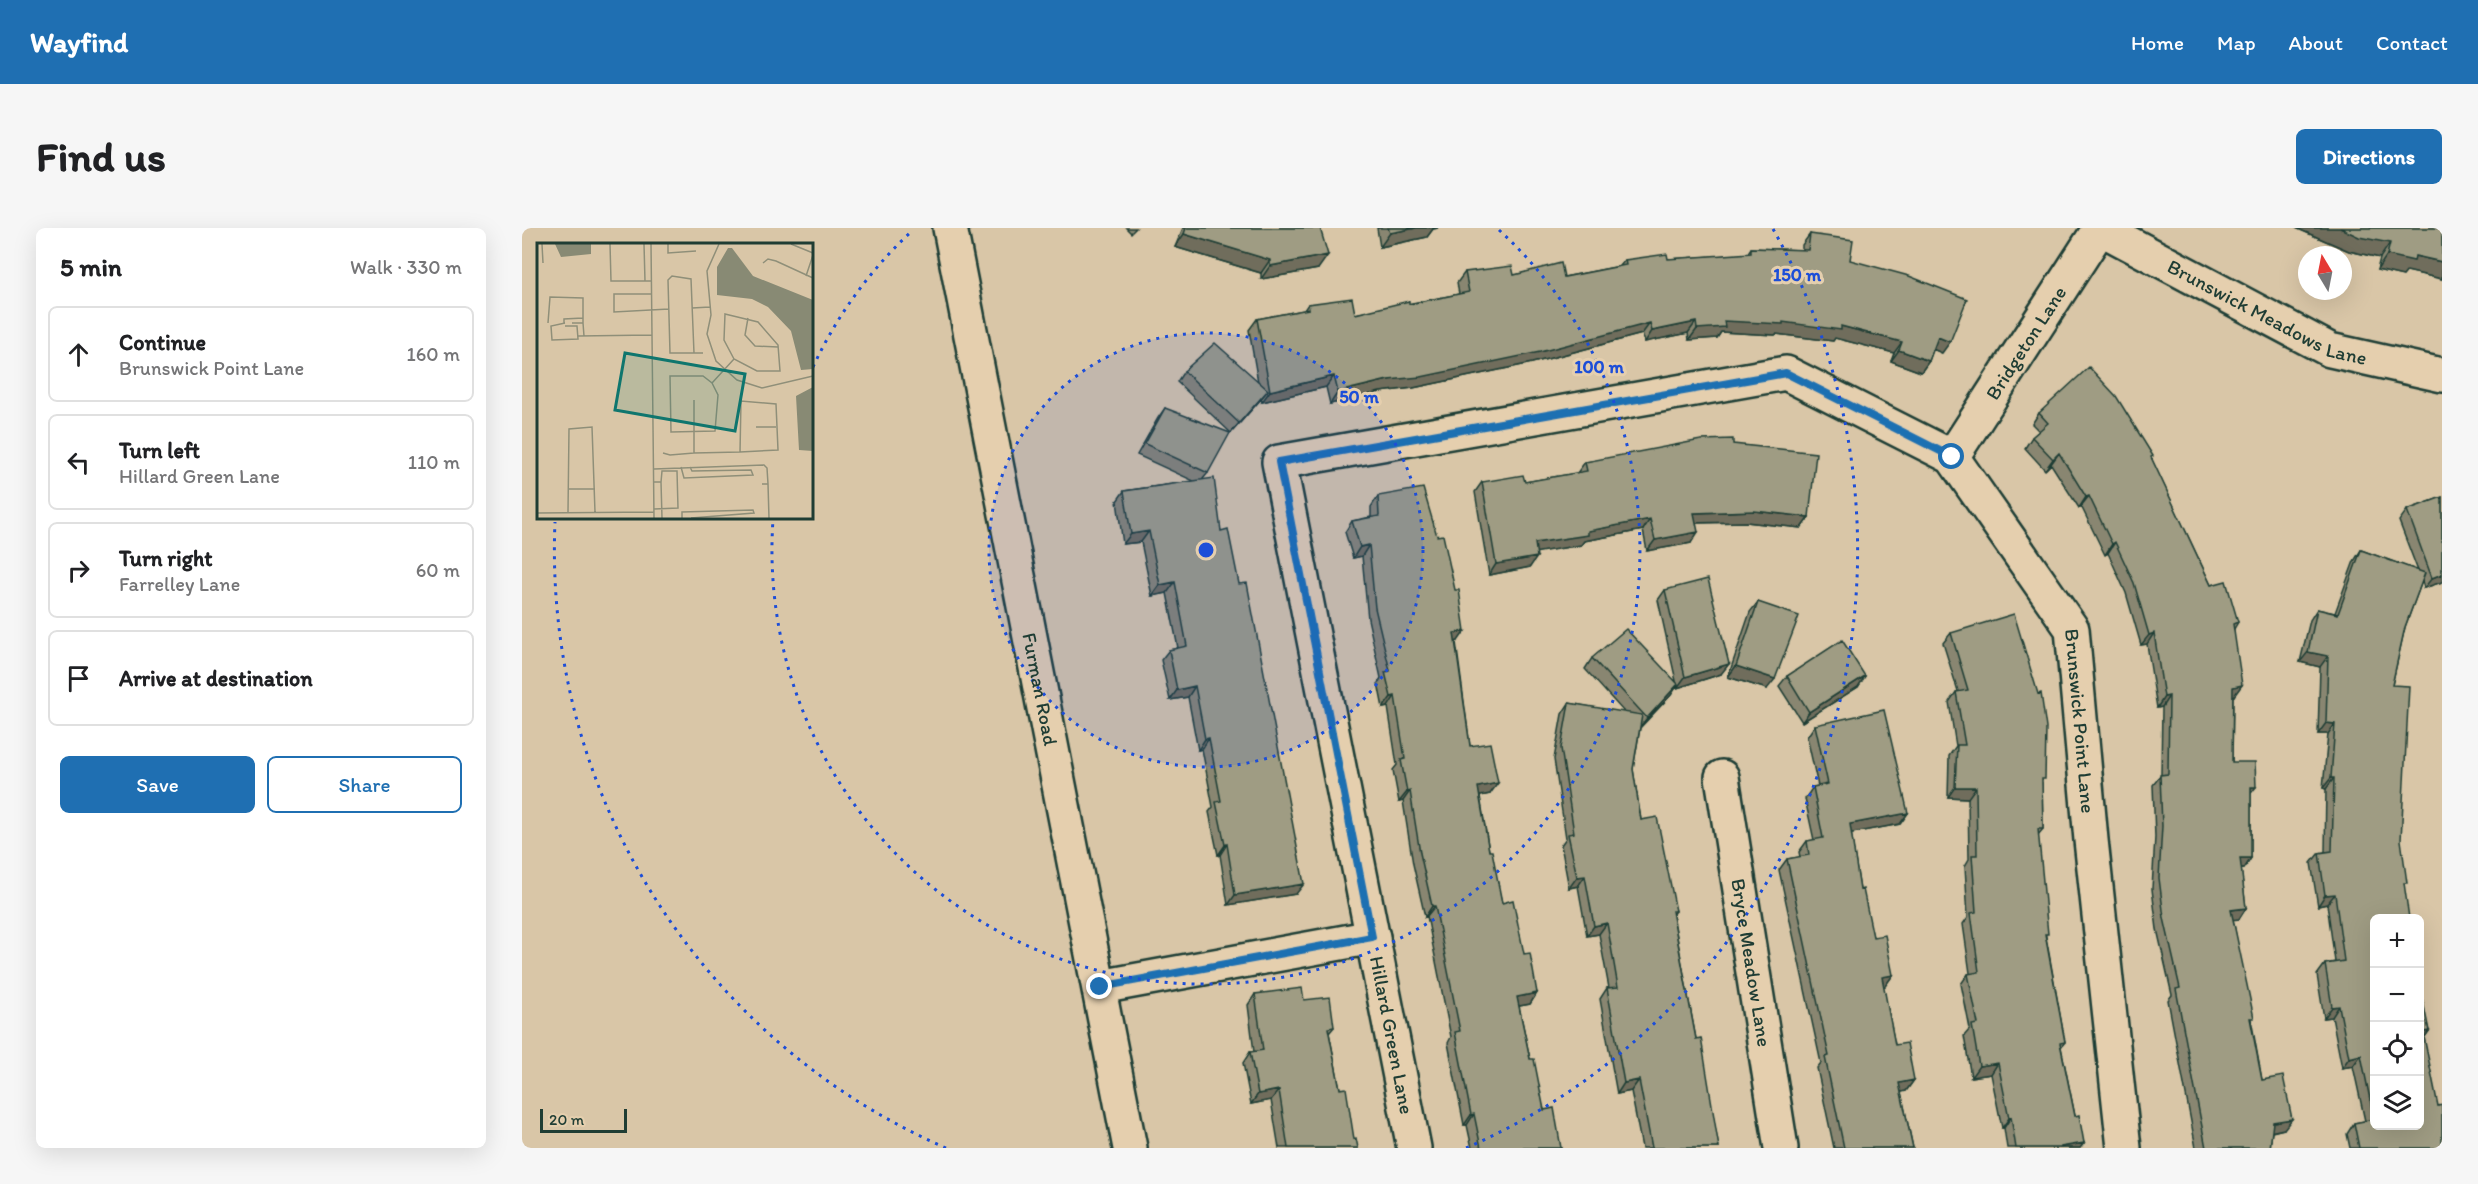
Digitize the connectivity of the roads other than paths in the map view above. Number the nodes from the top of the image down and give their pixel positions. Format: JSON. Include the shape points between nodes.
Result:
{"nodes":[{"id":1,"x":950,"y":228,"type":"edge"},
{"id":2,"x":2100,"y":228,"type":"edge"},
{"id":3,"x":2442,"y":375,"type":"edge"},
{"id":4,"x":1952,"y":457,"type":"junction"},
{"id":5,"x":1279,"y":462,"type":"joint"},
{"id":6,"x":1722,"y":777,"type":"dead end"},
{"id":7,"x":1372,"y":937,"type":"junction"},
{"id":8,"x":1100,"y":987,"type":"junction"},
{"id":9,"x":1130,"y":1148,"type":"edge"},
{"id":10,"x":1414,"y":1148,"type":"edge"},
{"id":11,"x":1781,"y":1148,"type":"edge"},
{"id":12,"x":2124,"y":1148,"type":"edge"}],
"edges":[{"from":1,"to":8,"type":"street","name":"Furman Road"},
{"from":2,"to":3,"type":"street","name":"Brunswick Meadows Lane","via":[[2330,351]]},
{"from":2,"to":4,"type":"street","name":"Bridgeton Lane"},
{"from":4,"to":5,"type":"street","name":"Brunswick Point Lane","via":[[1786,373]]},
{"from":4,"to":12,"type":"street","name":"Brunswick Point Lane","via":[[2072,629]]},
{"from":5,"to":7,"type":"street","name":"Hillard Green Lane"},
{"from":6,"to":11,"type":"street","name":"Bryce Meadow Lane"},
{"from":7,"to":8,"type":"street"},
{"from":7,"to":10,"type":"street","name":"Hillard Green Lane"},
{"from":8,"to":9,"type":"street","name":"Furman Road"}]}
